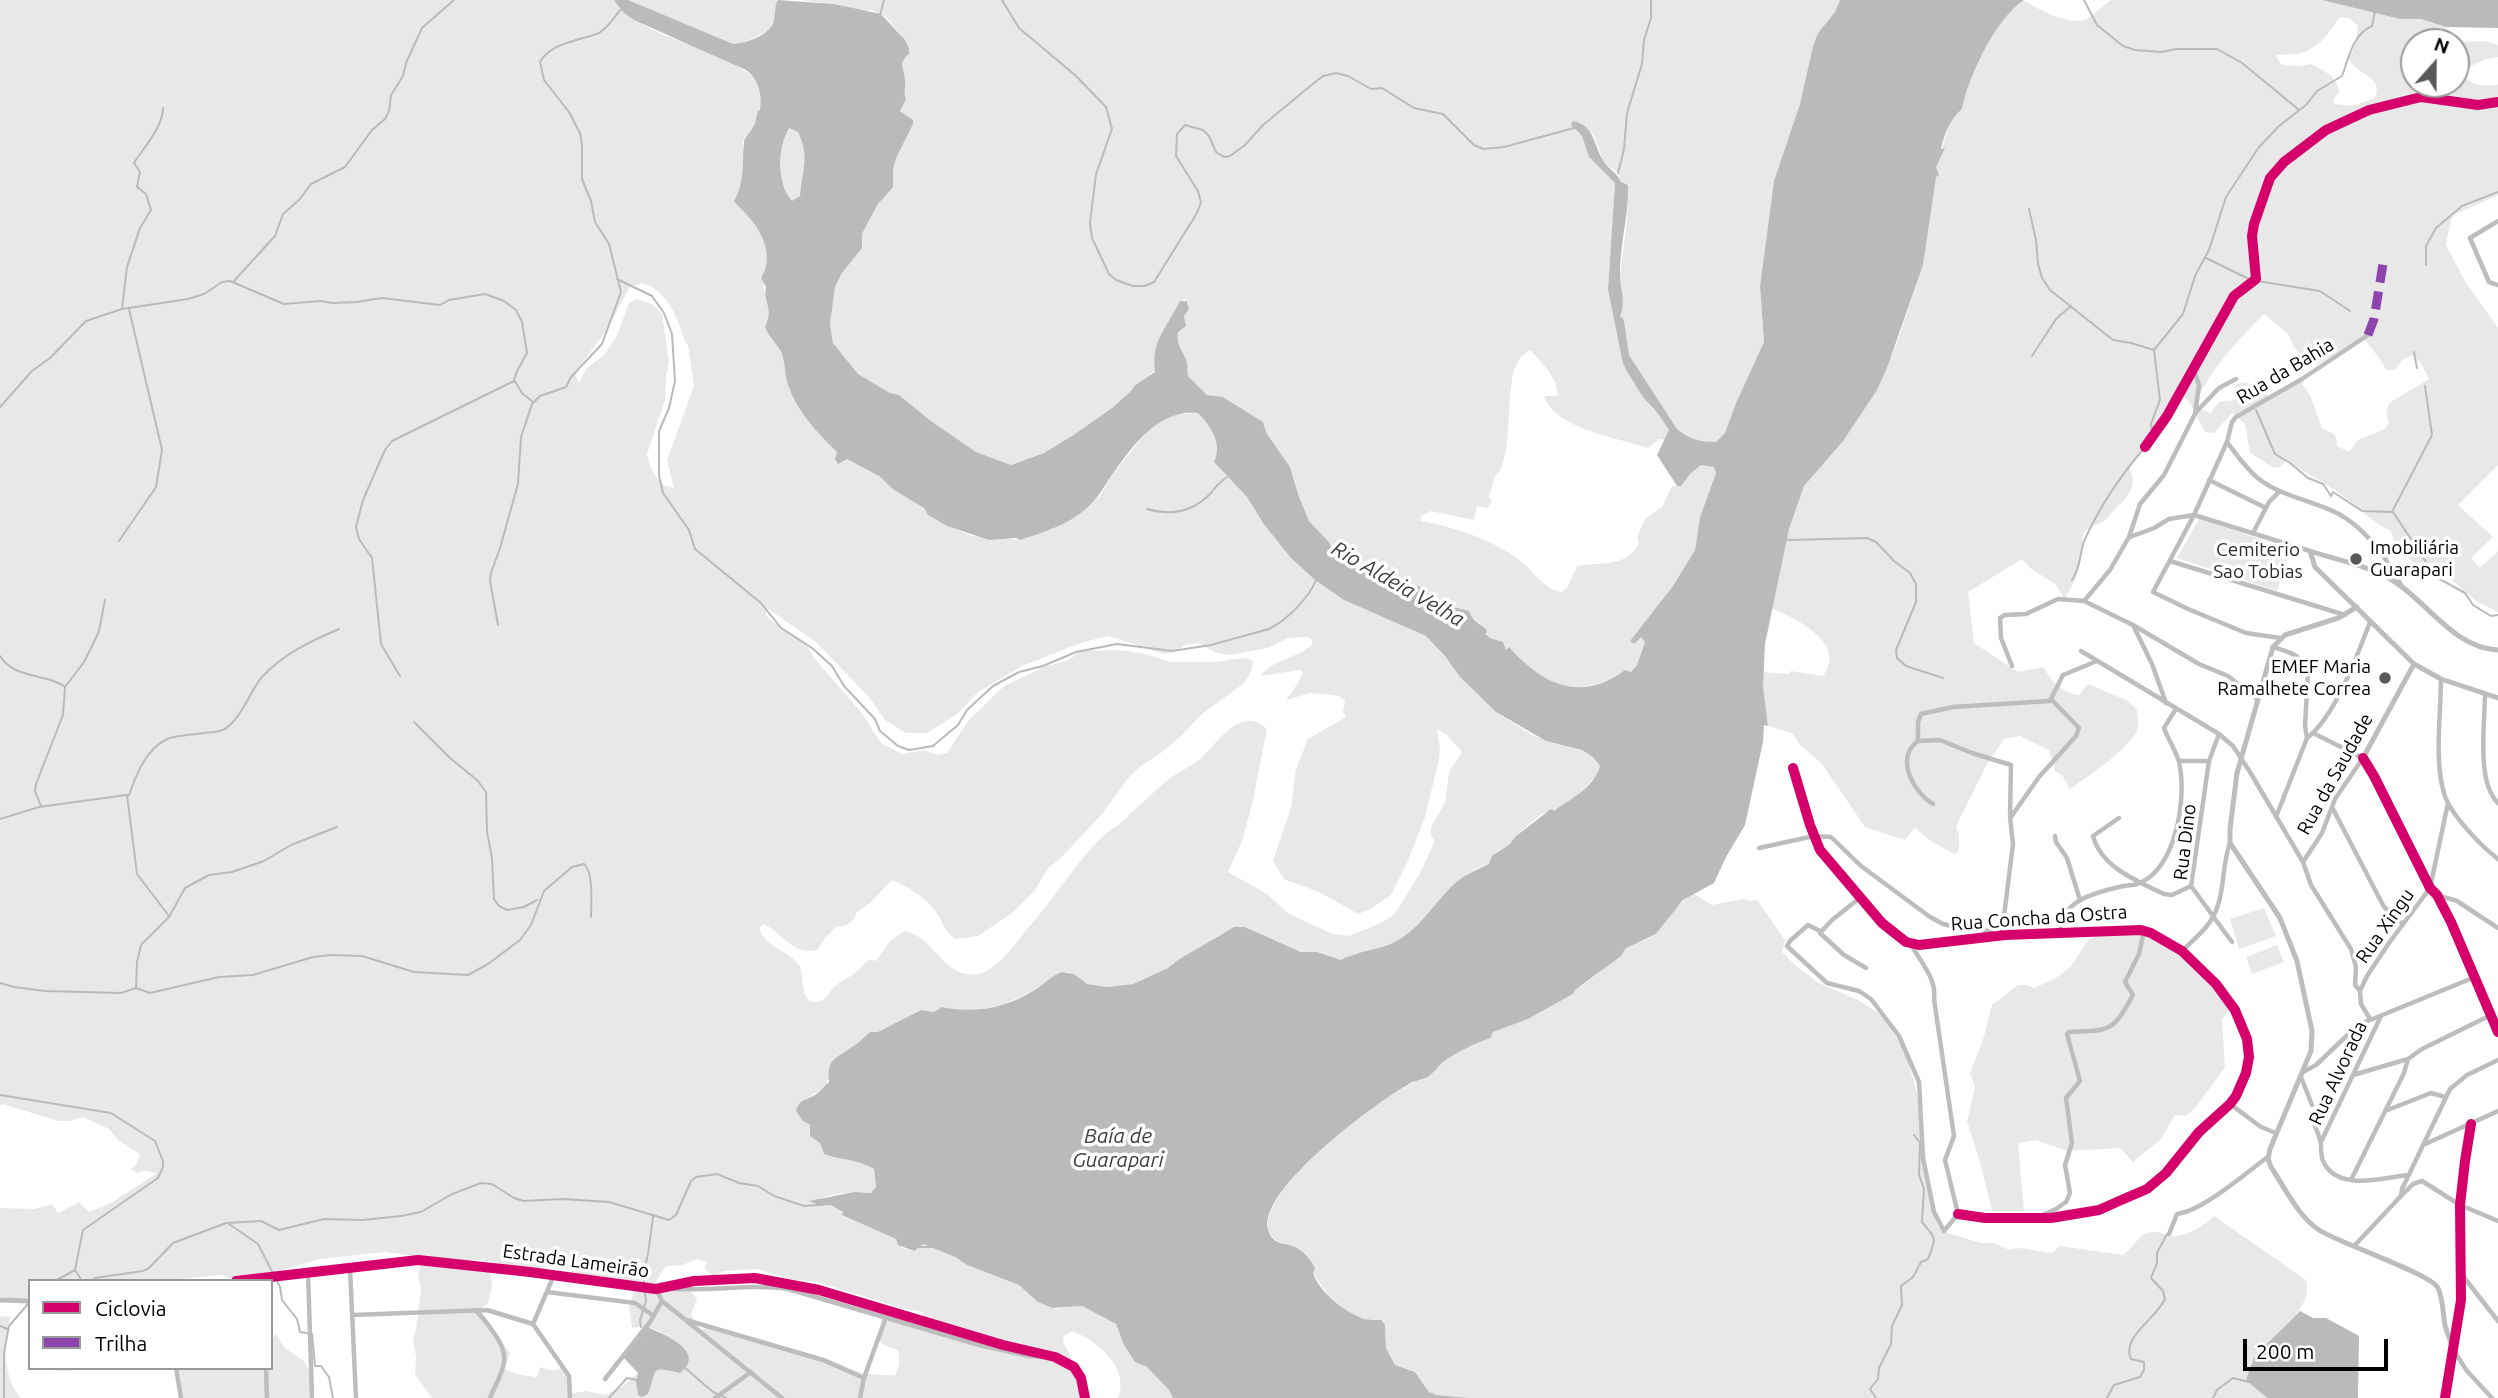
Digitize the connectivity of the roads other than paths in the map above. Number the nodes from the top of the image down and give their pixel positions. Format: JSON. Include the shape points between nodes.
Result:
{"nodes":[{"id":1,"x":2498,"y":102,"type":"edge"},
{"id":2,"x":2498,"y":221,"type":"edge"},
{"id":3,"x":2498,"y":285,"type":"edge"},
{"id":4,"x":2368,"y":335,"type":"dead end"},
{"id":5,"x":2193,"y":368,"type":"junction"},
{"id":6,"x":2236,"y":379,"type":"dead end"},
{"id":7,"x":2195,"y":414,"type":"junction"},
{"id":8,"x":2227,"y":442,"type":"junction"},
{"id":9,"x":2145,"y":447,"type":"dead end"},
{"id":10,"x":2209,"y":480,"type":"junction"},
{"id":11,"x":2280,"y":492,"type":"junction"},
{"id":12,"x":2266,"y":508,"type":"junction"},
{"id":13,"x":2194,"y":515,"type":"junction"},
{"id":14,"x":2253,"y":533,"type":"junction"},
{"id":15,"x":2129,"y":537,"type":"junction"},
{"id":16,"x":2310,"y":551,"type":"junction"},
{"id":17,"x":2170,"y":561,"type":"junction"},
{"id":18,"x":2403,"y":589,"type":"junction"},
{"id":19,"x":2084,"y":601,"type":"junction"},
{"id":20,"x":2357,"y":607,"type":"junction"},
{"id":21,"x":2345,"y":615,"type":"junction"},
{"id":22,"x":2370,"y":622,"type":"junction"},
{"id":23,"x":2133,"y":625,"type":"junction"},
{"id":24,"x":2280,"y":638,"type":"junction"},
{"id":25,"x":2273,"y":648,"type":"junction"},
{"id":26,"x":2498,"y":650,"type":"edge"},
{"id":27,"x":2081,"y":651,"type":"dead end"},
{"id":28,"x":2097,"y":661,"type":"junction"},
{"id":29,"x":2414,"y":664,"type":"junction"},
{"id":30,"x":2012,"y":666,"type":"dead end"},
{"id":31,"x":2441,"y":679,"type":"junction"},
{"id":32,"x":2485,"y":694,"type":"junction"},
{"id":33,"x":2498,"y":698,"type":"edge"},
{"id":34,"x":2052,"y":700,"type":"junction"},
{"id":35,"x":2258,"y":700,"type":"junction"},
{"id":36,"x":2166,"y":704,"type":"junction"},
{"id":37,"x":2176,"y":709,"type":"junction"},
{"id":38,"x":2314,"y":733,"type":"junction"},
{"id":39,"x":2219,"y":734,"type":"junction"},
{"id":40,"x":2307,"y":738,"type":"junction"},
{"id":41,"x":1918,"y":741,"type":"junction"},
{"id":42,"x":2241,"y":757,"type":"junction"},
{"id":43,"x":2363,"y":758,"type":"junction"},
{"id":44,"x":2179,"y":761,"type":"junction"},
{"id":45,"x":2209,"y":761,"type":"junction"},
{"id":46,"x":1793,"y":768,"type":"dead end"},
{"id":47,"x":2448,"y":803,"type":"junction"},
{"id":48,"x":2498,"y":803,"type":"edge"},
{"id":49,"x":1933,"y":804,"type":"dead end"},
{"id":50,"x":2333,"y":809,"type":"junction"},
{"id":51,"x":2010,"y":817,"type":"junction"},
{"id":52,"x":2276,"y":817,"type":"junction"},
{"id":53,"x":2119,"y":818,"type":"dead end"},
{"id":54,"x":1814,"y":836,"type":"junction"},
{"id":55,"x":2055,"y":836,"type":"dead end"},
{"id":56,"x":2230,"y":843,"type":"junction"},
{"id":57,"x":1759,"y":848,"type":"dead end"},
{"id":58,"x":2498,"y":859,"type":"edge"},
{"id":59,"x":2303,"y":862,"type":"junction"},
{"id":60,"x":2142,"y":881,"type":"junction"},
{"id":61,"x":2191,"y":886,"type":"junction"},
{"id":62,"x":2430,"y":888,"type":"junction"},
{"id":63,"x":2437,"y":895,"type":"junction"},
{"id":64,"x":1861,"y":897,"type":"junction"},
{"id":65,"x":2080,"y":900,"type":"junction"},
{"id":66,"x":2214,"y":917,"type":"junction"},
{"id":67,"x":2402,"y":923,"type":"junction"},
{"id":68,"x":2498,"y":928,"type":"edge"},
{"id":69,"x":1820,"y":931,"type":"junction"},
{"id":70,"x":2060,"y":931,"type":"junction"},
{"id":71,"x":2144,"y":931,"type":"junction"},
{"id":72,"x":2003,"y":933,"type":"junction"},
{"id":73,"x":2232,"y":942,"type":"dead end"},
{"id":74,"x":1910,"y":943,"type":"junction"},
{"id":75,"x":2182,"y":951,"type":"junction"},
{"id":76,"x":1866,"y":968,"type":"dead end"},
{"id":77,"x":2475,"y":977,"type":"junction"},
{"id":78,"x":2360,"y":991,"type":"junction"},
{"id":79,"x":2381,"y":1015,"type":"junction"},
{"id":80,"x":2491,"y":1015,"type":"junction"},
{"id":81,"x":2370,"y":1019,"type":"junction"},
{"id":82,"x":2498,"y":1032,"type":"edge"},
{"id":83,"x":2408,"y":1059,"type":"junction"},
{"id":84,"x":2498,"y":1060,"type":"edge"},
{"id":85,"x":2302,"y":1075,"type":"junction"},
{"id":86,"x":2353,"y":1075,"type":"junction"},
{"id":87,"x":2445,"y":1097,"type":"junction"},
{"id":88,"x":2231,"y":1104,"type":"junction"},
{"id":89,"x":2312,"y":1105,"type":"dead end"},
{"id":90,"x":2385,"y":1111,"type":"junction"},
{"id":91,"x":2498,"y":1111,"type":"edge"},
{"id":92,"x":2312,"y":1119,"type":"dead end"},
{"id":93,"x":2471,"y":1125,"type":"junction"},
{"id":94,"x":2276,"y":1133,"type":"junction"},
{"id":95,"x":2321,"y":1142,"type":"junction"},
{"id":96,"x":2422,"y":1146,"type":"junction"},
{"id":97,"x":2269,"y":1156,"type":"junction"},
{"id":98,"x":2408,"y":1175,"type":"junction"},
{"id":99,"x":2351,"y":1181,"type":"junction"},
{"id":100,"x":2401,"y":1196,"type":"junction"},
{"id":101,"x":2460,"y":1205,"type":"junction"},
{"id":102,"x":1958,"y":1214,"type":"junction"},
{"id":103,"x":2034,"y":1219,"type":"junction"},
{"id":104,"x":2498,"y":1222,"type":"edge"},
{"id":105,"x":2169,"y":1234,"type":"dead end"},
{"id":106,"x":2355,"y":1244,"type":"junction"},
{"id":107,"x":350,"y":1267,"type":"junction"},
{"id":108,"x":308,"y":1271,"type":"junction"},
{"id":109,"x":554,"y":1275,"type":"junction"},
{"id":110,"x":2463,"y":1275,"type":"junction"},
{"id":111,"x":268,"y":1279,"type":"edge"},
{"id":112,"x":658,"y":1288,"type":"junction"},
{"id":113,"x":547,"y":1292,"type":"junction"},
{"id":114,"x":0,"y":1300,"type":"edge"},
{"id":115,"x":28,"y":1301,"type":"edge"},
{"id":116,"x":662,"y":1301,"type":"junction"},
{"id":117,"x":475,"y":1311,"type":"junction"},
{"id":118,"x":352,"y":1315,"type":"junction"},
{"id":119,"x":654,"y":1316,"type":"junction"},
{"id":120,"x":886,"y":1317,"type":"junction"},
{"id":121,"x":686,"y":1320,"type":"junction"},
{"id":122,"x":2498,"y":1321,"type":"edge"},
{"id":123,"x":533,"y":1324,"type":"junction"},
{"id":124,"x":2454,"y":1351,"type":"junction"},
{"id":125,"x":1055,"y":1357,"type":"junction"},
{"id":126,"x":176,"y":1370,"type":"edge"},
{"id":127,"x":266,"y":1370,"type":"edge"},
{"id":128,"x":751,"y":1372,"type":"junction"},
{"id":129,"x":864,"y":1378,"type":"junction"},
{"id":130,"x":605,"y":1379,"type":"dead end"},
{"id":131,"x":181,"y":1398,"type":"edge"},
{"id":132,"x":267,"y":1398,"type":"edge"},
{"id":133,"x":312,"y":1398,"type":"edge"},
{"id":134,"x":356,"y":1398,"type":"edge"},
{"id":135,"x":490,"y":1398,"type":"edge"},
{"id":136,"x":570,"y":1398,"type":"edge"},
{"id":137,"x":715,"y":1398,"type":"edge"},
{"id":138,"x":782,"y":1398,"type":"edge"},
{"id":139,"x":860,"y":1398,"type":"edge"},
{"id":140,"x":1084,"y":1398,"type":"edge"},
{"id":141,"x":2445,"y":1398,"type":"edge"},
{"id":142,"x":2492,"y":1398,"type":"edge"}],
"edges":[{"from":1,"to":5,"type":"street","via":[[2421,97],[2369,110],[2331,127],[2284,162],[2270,178],[2254,224],[2256,279],[2234,296]]},
{"from":2,"to":3,"type":"street","via":[[2470,238],[2489,282]]},
{"from":4,"to":8,"type":"street","name":"Rua da Bahia","via":[[2236,417]]},
{"from":5,"to":7,"type":"street","via":[[2199,385]]},
{"from":5,"to":9,"type":"street"},
{"from":6,"to":7,"type":"street","via":[[2219,388]]},
{"from":7,"to":15,"type":"street","via":[[2164,475],[2140,504]]},
{"from":8,"to":10,"type":"street","name":"Rua da Bahia"},
{"from":8,"to":11,"type":"street","via":[[2249,471]]},
{"from":10,"to":12,"type":"street"},
{"from":10,"to":13,"type":"street","name":"Rua da Bahia"},
{"from":11,"to":12,"type":"street"},
{"from":11,"to":18,"type":"street","via":[[2339,514],[2364,532]]},
{"from":12,"to":14,"type":"street"},
{"from":13,"to":14,"type":"street"},
{"from":13,"to":15,"type":"street","via":[[2169,519]]},
{"from":13,"to":17,"type":"street","name":"Rua da Bahia"},
{"from":14,"to":16,"type":"street"},
{"from":15,"to":19,"type":"street"},
{"from":16,"to":18,"type":"street","via":[[2375,572]]},
{"from":16,"to":20,"type":"street","via":[[2315,567]]},
{"from":17,"to":21,"type":"street"},
{"from":17,"to":24,"type":"street","name":"Rua da Bahia","via":[[2153,592],[2246,633]]},
{"from":18,"to":26,"type":"street","via":[[2463,639]]},
{"from":19,"to":23,"type":"street"},
{"from":19,"to":30,"type":"street","via":[[2058,599],[2023,615],[2000,618],[2001,638]]},
{"from":20,"to":21,"type":"street"},
{"from":20,"to":22,"type":"street"},
{"from":21,"to":24,"type":"street"},
{"from":22,"to":29,"type":"street"},
{"from":22,"to":38,"type":"street","via":[[2354,665]]},
{"from":23,"to":35,"type":"street","via":[[2228,676]]},
{"from":23,"to":36,"type":"street"},
{"from":24,"to":25,"type":"street"},
{"from":25,"to":35,"type":"street"},
{"from":25,"to":40,"type":"street","via":[[2296,655],[2306,665]]},
{"from":27,"to":28,"type":"street"},
{"from":28,"to":34,"type":"street","via":[[2063,675]]},
{"from":28,"to":36,"type":"street"},
{"from":29,"to":31,"type":"street"},
{"from":29,"to":43,"type":"street","name":"Rua da Saudade"},
{"from":31,"to":32,"type":"street"},
{"from":31,"to":47,"type":"street","via":[[2441,776]]},
{"from":32,"to":33,"type":"street"},
{"from":32,"to":48,"type":"street","via":[[2485,773]]},
{"from":34,"to":41,"type":"street","via":[[1923,713]]},
{"from":34,"to":51,"type":"street","via":[[2078,728],[2076,736]]},
{"from":35,"to":42,"type":"street"},
{"from":36,"to":37,"type":"street"},
{"from":37,"to":39,"type":"street"},
{"from":37,"to":44,"type":"street","via":[[2164,728]]},
{"from":38,"to":40,"type":"street"},
{"from":38,"to":43,"type":"street"},
{"from":39,"to":42,"type":"street"},
{"from":39,"to":45,"type":"street","name":"Rua Dino"},
{"from":40,"to":52,"type":"street"},
{"from":41,"to":49,"type":"street","via":[[1910,749],[1907,767],[1916,788]]},
{"from":41,"to":51,"type":"street","via":[[1940,740],[2010,763]]},
{"from":42,"to":52,"type":"street"},
{"from":42,"to":56,"type":"street"},
{"from":43,"to":50,"type":"street","name":"Rua da Saudade"},
{"from":43,"to":62,"type":"street"},
{"from":44,"to":45,"type":"street"},
{"from":44,"to":60,"type":"street","via":[[2181,813],[2174,838],[2167,855]]},
{"from":45,"to":61,"type":"street","name":"Rua Dino"},
{"from":46,"to":54,"type":"street"},
{"from":47,"to":58,"type":"street","via":[[2471,835]]},
{"from":47,"to":62,"type":"street"},
{"from":50,"to":59,"type":"street","name":"Rua da Saudade"},
{"from":50,"to":67,"type":"street","via":[[2384,907]]},
{"from":51,"to":72,"type":"street","via":[[2013,844]]},
{"from":52,"to":59,"type":"street"},
{"from":53,"to":60,"type":"street","via":[[2093,839],[2113,867]]},
{"from":54,"to":57,"type":"street"},
{"from":54,"to":64,"type":"street","via":[[1824,855]]},
{"from":54,"to":72,"type":"street","via":[[1833,838],[1861,866],[1943,924]]},
{"from":55,"to":65,"type":"street"},
{"from":56,"to":66,"type":"street"},
{"from":56,"to":85,"type":"street","via":[[2280,918],[2297,961],[2313,1041]]},
{"from":59,"to":78,"type":"street","via":[[2311,885],[2351,950],[2355,985]]},
{"from":60,"to":61,"type":"street","via":[[2172,895]]},
{"from":60,"to":65,"type":"street"},
{"from":61,"to":66,"type":"street","name":"Rua Dino"},
{"from":62,"to":63,"type":"street"},
{"from":62,"to":67,"type":"street","name":"Rua Xingu"},
{"from":63,"to":68,"type":"street","via":[[2457,901]]},
{"from":63,"to":77,"type":"street"},
{"from":64,"to":69,"type":"street"},
{"from":64,"to":74,"type":"street","via":[[1886,927]]},
{"from":65,"to":70,"type":"street","via":[[2065,912]]},
{"from":66,"to":73,"type":"street","name":"Rua Dino"},
{"from":66,"to":75,"type":"street"},
{"from":67,"to":78,"type":"street","name":"Rua Xingu"},
{"from":69,"to":76,"type":"street","via":[[1831,945]]},
{"from":69,"to":102,"type":"street","via":[[1808,925],[1788,947],[1827,983],[1871,999],[1899,1036],[1919,1082],[1923,1158],[1934,1212],[1944,1231]]},
{"from":70,"to":71,"type":"street","name":"Rua Concha da Ostra"},
{"from":70,"to":72,"type":"street","name":"Rua Concha da Ostra"},
{"from":71,"to":75,"type":"street","name":"Rua Concha da Ostra"},
{"from":71,"to":103,"type":"street","via":[[2125,984],[2133,995],[2113,1026],[2067,1034],[2080,1082],[2066,1098],[2072,1143],[2065,1165],[2070,1193],[2066,1202]]},
{"from":72,"to":74,"type":"street","name":"Rua Concha da Ostra"},
{"from":74,"to":102,"type":"street","via":[[1934,980],[1954,1136],[1945,1160]]},
{"from":75,"to":88,"type":"street","name":"Rua Concha da Ostra","via":[[2216,984],[2243,1025],[2249,1057]]},
{"from":77,"to":79,"type":"street"},
{"from":77,"to":80,"type":"street"},
{"from":78,"to":81,"type":"street","name":"Rua Xingu"},
{"from":79,"to":81,"type":"street"},
{"from":79,"to":86,"type":"street","name":"Rua Alvorada"},
{"from":80,"to":82,"type":"street"},
{"from":80,"to":83,"type":"street"},
{"from":81,"to":85,"type":"street"},
{"from":83,"to":86,"type":"street"},
{"from":83,"to":90,"type":"street"},
{"from":84,"to":87,"type":"street","via":[[2467,1075]]},
{"from":85,"to":89,"type":"street"},
{"from":85,"to":94,"type":"street"},
{"from":86,"to":95,"type":"street","name":"Rua Alvorada"},
{"from":87,"to":90,"type":"street","via":[[2431,1093]]},
{"from":87,"to":96,"type":"street"},
{"from":88,"to":94,"type":"street"},
{"from":88,"to":103,"type":"street","name":"Rua Concha da Ostra","via":[[2147,1189],[2099,1210]]},
{"from":90,"to":99,"type":"street"},
{"from":91,"to":93,"type":"street"},
{"from":92,"to":95,"type":"street","name":"Rua Alvorada"},
{"from":93,"to":96,"type":"street"},
{"from":93,"to":101,"type":"street"},
{"from":94,"to":97,"type":"street"},
{"from":95,"to":99,"type":"street","name":"Rua Alvorada","via":[[2323,1162],[2330,1171]]},
{"from":96,"to":98,"type":"street"},
{"from":97,"to":105,"type":"street","via":[[2215,1196],[2178,1213]]},
{"from":97,"to":106,"type":"street","via":[[2271,1167],[2308,1221],[2342,1242]]},
{"from":98,"to":99,"type":"street"},
{"from":98,"to":100,"type":"street"},
{"from":100,"to":101,"type":"street","via":[[2421,1181]]},
{"from":100,"to":106,"type":"street"},
{"from":101,"to":104,"type":"street"},
{"from":101,"to":110,"type":"street"},
{"from":102,"to":103,"type":"street","name":"Rua Concha da Ostra"},
{"from":106,"to":124,"type":"street","via":[[2438,1286]]},
{"from":107,"to":108,"type":"street","name":"Estrada Lameirão"},
{"from":107,"to":109,"type":"street","name":"Estrada Lameirão","via":[[418,1260]]},
{"from":107,"to":118,"type":"street"},
{"from":108,"to":111,"type":"street","name":"Estrada Lameirão"},
{"from":108,"to":133,"type":"street"},
{"from":109,"to":112,"type":"street","name":"Estrada Lameirão"},
{"from":109,"to":113,"type":"street"},
{"from":110,"to":122,"type":"street"},
{"from":110,"to":124,"type":"street"},
{"from":112,"to":116,"type":"street"},
{"from":112,"to":120,"type":"street","via":[[767,1286]]},
{"from":112,"to":125,"type":"street","name":"Estrada Lameirão","via":[[728,1278],[776,1281]]},
{"from":113,"to":119,"type":"street","via":[[635,1303]]},
{"from":113,"to":123,"type":"street"},
{"from":114,"to":115,"type":"street"},
{"from":116,"to":119,"type":"street"},
{"from":116,"to":121,"type":"street"},
{"from":117,"to":118,"type":"street"},
{"from":117,"to":123,"type":"street","via":[[495,1311]]},
{"from":117,"to":135,"type":"street","via":[[505,1350]]},
{"from":118,"to":134,"type":"street"},
{"from":119,"to":130,"type":"street"},
{"from":120,"to":125,"type":"street","via":[[979,1345]]},
{"from":120,"to":129,"type":"street"},
{"from":121,"to":128,"type":"street"},
{"from":121,"to":129,"type":"street","via":[[823,1360]]},
{"from":123,"to":136,"type":"street","via":[[569,1376]]},
{"from":124,"to":141,"type":"street"},
{"from":124,"to":142,"type":"street"},
{"from":125,"to":140,"type":"street","name":"Estrada Lameirão","via":[[1074,1367],[1081,1377]]},
{"from":126,"to":131,"type":"street"},
{"from":127,"to":132,"type":"street"},
{"from":128,"to":137,"type":"street"},
{"from":128,"to":138,"type":"street"},
{"from":129,"to":139,"type":"street"}]}
